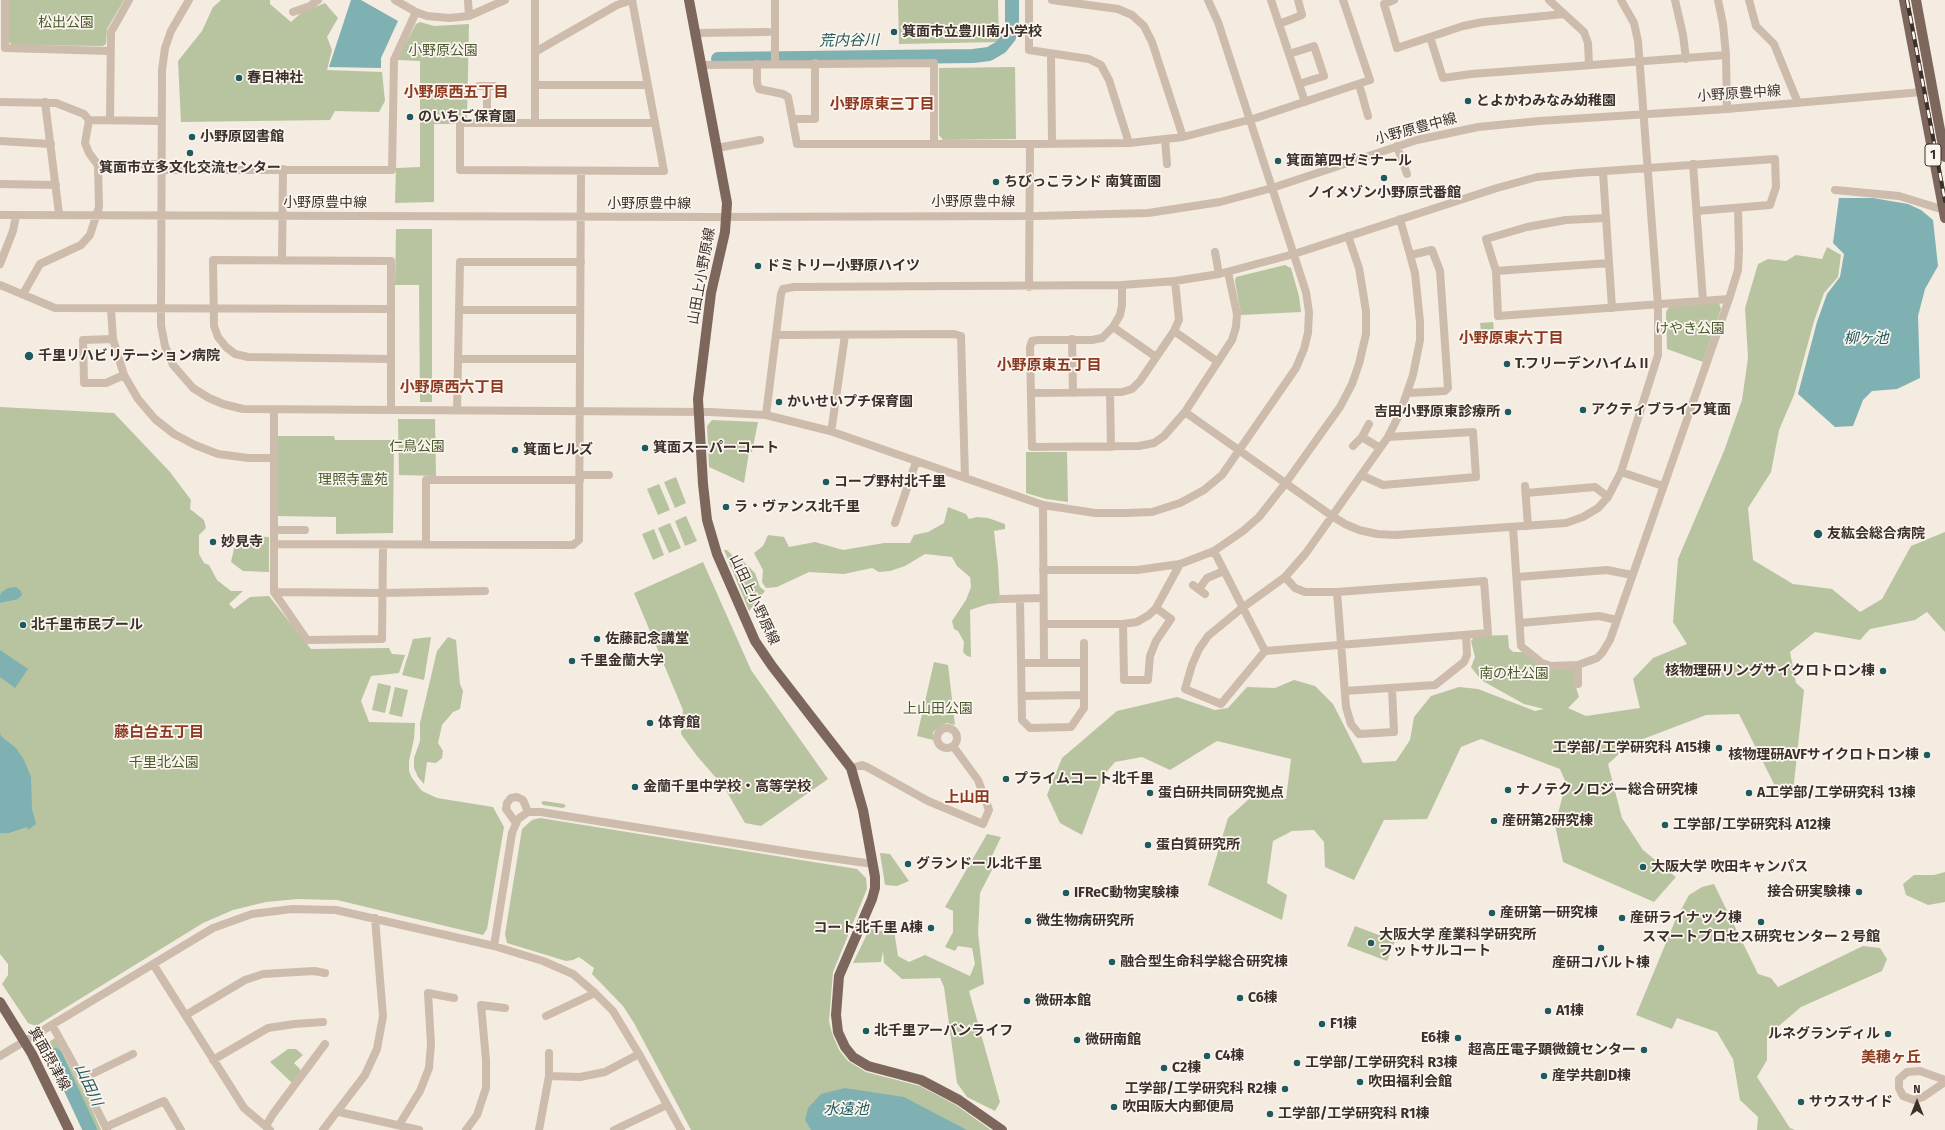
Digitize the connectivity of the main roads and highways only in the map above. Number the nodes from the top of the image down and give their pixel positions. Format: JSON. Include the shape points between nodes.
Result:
{"nodes":[{"id":1,"x":690,"y":0,"type":"edge"},
{"id":2,"x":1904,"y":0,"type":"edge"},
{"id":3,"x":1916,"y":0,"type":"edge"},
{"id":4,"x":1945,"y":157,"type":"edge"},
{"id":5,"x":1944,"y":214,"type":"edge"},
{"id":6,"x":0,"y":1002,"type":"edge"},
{"id":7,"x":3,"y":1014,"type":"edge"},
{"id":8,"x":69,"y":1130,"type":"edge"},
{"id":9,"x":1002,"y":1130,"type":"edge"}],
"edges":[{"from":1,"to":9,"type":"main road","name":"山田上小野原線","via":[[727,203],[726,232],[711,293],[698,412],[707,520],[717,554],[763,654],[851,768],[863,810],[872,864],[875,888],[872,899],[839,976],[836,1014],[838,1032],[853,1057],[868,1066],[921,1080],[959,1100]]},
{"from":2,"to":5,"type":"main road","number":"1"},
{"from":3,"to":4,"type":"main road","number":"1"},
{"from":6,"to":7,"type":"main road","name":"箕面摂津線"},
{"from":7,"to":8,"type":"main road","name":"箕面摂津線","via":[[32,1054]]}]}
